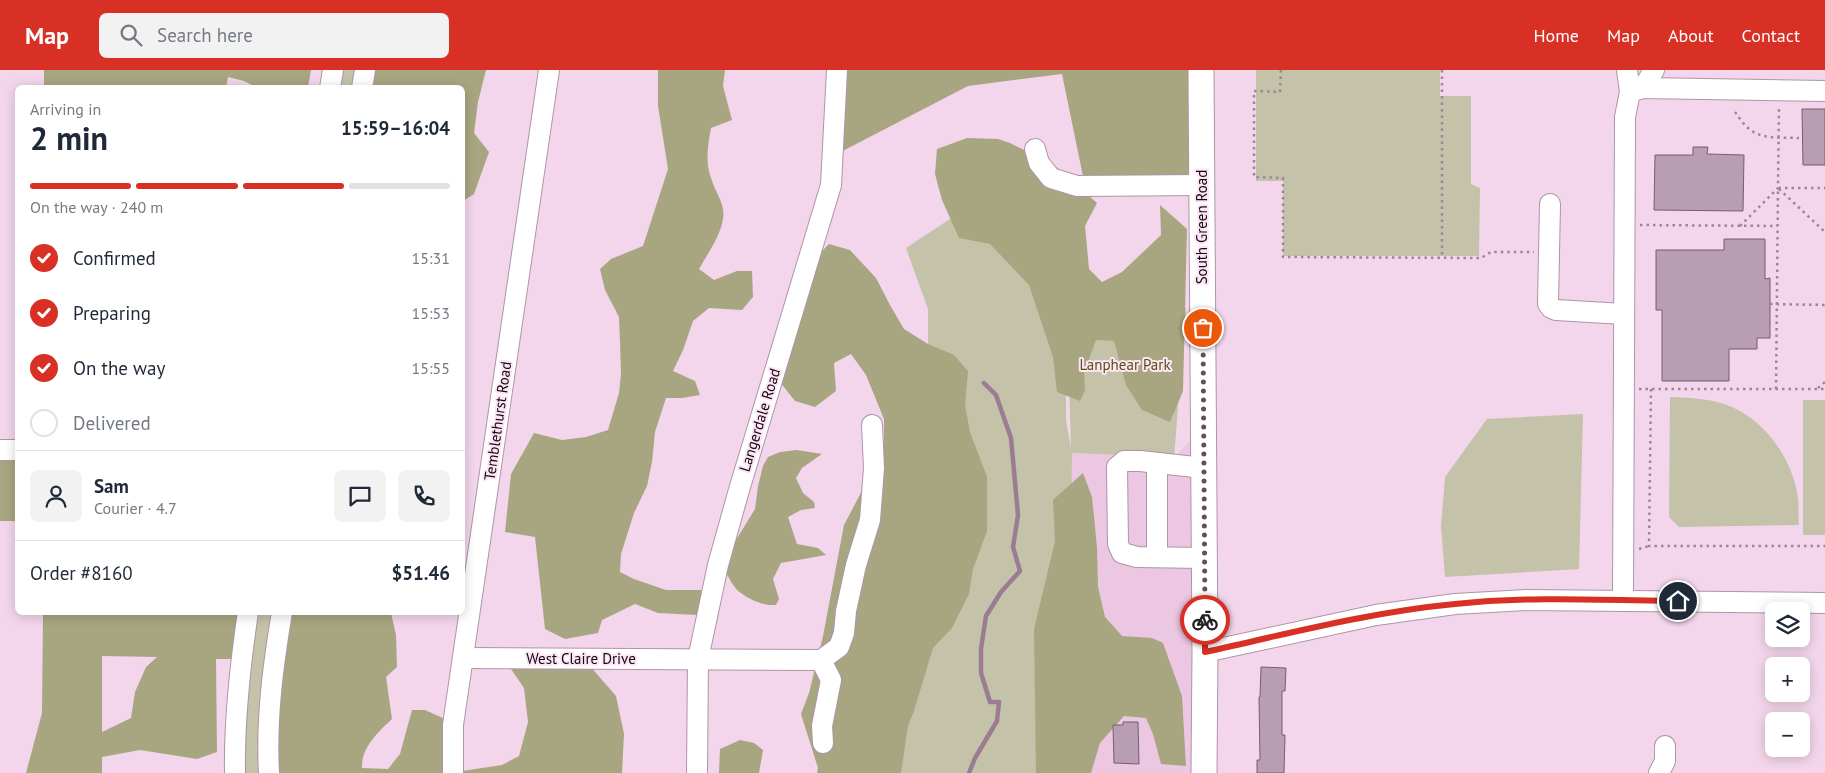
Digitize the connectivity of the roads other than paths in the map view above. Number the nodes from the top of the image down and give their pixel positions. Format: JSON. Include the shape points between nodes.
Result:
{"nodes":[{"id":1,"x":333,"y":70,"type":"edge"},
{"id":2,"x":365,"y":70,"type":"edge"},
{"id":3,"x":549,"y":70,"type":"edge"},
{"id":4,"x":837,"y":70,"type":"edge"},
{"id":5,"x":1201,"y":70,"type":"edge"},
{"id":6,"x":1627,"y":70,"type":"edge"},
{"id":7,"x":1654,"y":70,"type":"edge"},
{"id":8,"x":330,"y":85,"type":"edge"},
{"id":9,"x":362,"y":85,"type":"edge"},
{"id":10,"x":1636,"y":90,"type":"junction"},
{"id":11,"x":1825,"y":91,"type":"edge"},
{"id":12,"x":1035,"y":149,"type":"dead end"},
{"id":13,"x":1202,"y":185,"type":"junction"},
{"id":14,"x":1550,"y":204,"type":"dead end"},
{"id":15,"x":1624,"y":314,"type":"junction"},
{"id":16,"x":872,"y":425,"type":"dead end"},
{"id":17,"x":0,"y":450,"type":"edge"},
{"id":18,"x":15,"y":450,"type":"edge"},
{"id":19,"x":1156,"y":464,"type":"junction"},
{"id":20,"x":1204,"y":468,"type":"junction"},
{"id":21,"x":1157,"y":557,"type":"junction"},
{"id":22,"x":1204,"y":558,"type":"junction"},
{"id":23,"x":1624,"y":601,"type":"junction"},
{"id":24,"x":1825,"y":603,"type":"edge"},
{"id":25,"x":248,"y":615,"type":"edge"},
{"id":26,"x":282,"y":615,"type":"edge"},
{"id":27,"x":1205,"y":652,"type":"junction"},
{"id":28,"x":463,"y":658,"type":"junction"},
{"id":29,"x":698,"y":659,"type":"junction"},
{"id":30,"x":821,"y":660,"type":"junction"},
{"id":31,"x":823,"y":743,"type":"dead end"},
{"id":32,"x":1665,"y":746,"type":"dead end"},
{"id":33,"x":235,"y":773,"type":"edge"},
{"id":34,"x":268,"y":773,"type":"edge"},
{"id":35,"x":453,"y":773,"type":"edge"},
{"id":36,"x":697,"y":773,"type":"edge"},
{"id":37,"x":1204,"y":773,"type":"edge"},
{"id":38,"x":1659,"y":773,"type":"edge"}],
"edges":[{"from":1,"to":8,"type":"street"},
{"from":2,"to":9,"type":"street"},
{"from":3,"to":28,"type":"street","name":"Temblethurst Road"},
{"from":4,"to":29,"type":"street","name":"Langerdale Road","via":[[831,185],[733,508]]},
{"from":5,"to":13,"type":"main road","name":"South Green Road"},
{"from":6,"to":10,"type":"street"},
{"from":7,"to":10,"type":"street"},
{"from":10,"to":11,"type":"street"},
{"from":10,"to":15,"type":"street","via":[[1625,117]]},
{"from":12,"to":13,"type":"street","via":[[1039,163],[1050,178],[1077,186]]},
{"from":13,"to":20,"type":"main road","name":"South Green Road"},
{"from":14,"to":15,"type":"street","via":[[1548,304],[1556,310]]},
{"from":15,"to":23,"type":"street"},
{"from":16,"to":30,"type":"street","via":[[874,468],[870,520],[856,565],[839,647]]},
{"from":17,"to":18,"type":"street"},
{"from":19,"to":20,"type":"street"},
{"from":19,"to":21,"type":"street"},
{"from":19,"to":21,"type":"street","via":[[1124,461],[1117,467],[1116,480],[1118,544],[1122,553]]},
{"from":20,"to":22,"type":"main road","name":"South Green Road"},
{"from":21,"to":22,"type":"street"},
{"from":22,"to":27,"type":"main road","name":"South Green Road"},
{"from":23,"to":24,"type":"street"},
{"from":23,"to":27,"type":"street","via":[[1527,600],[1455,604],[1376,615]]},
{"from":25,"to":33,"type":"street","via":[[234,738]]},
{"from":26,"to":34,"type":"street","via":[[273,669]]},
{"from":27,"to":37,"type":"main road","name":"South Green Road"},
{"from":28,"to":29,"type":"street","name":"West Claire Drive"},
{"from":28,"to":35,"type":"street","name":"Temblethurst Road","via":[[453,725]]},
{"from":29,"to":30,"type":"street","name":"West Claire Drive"},
{"from":29,"to":36,"type":"street","name":"Langerdale Road"},
{"from":30,"to":31,"type":"street","via":[[831,680],[822,726]]},
{"from":32,"to":38,"type":"street","via":[[1666,761]]}]}
